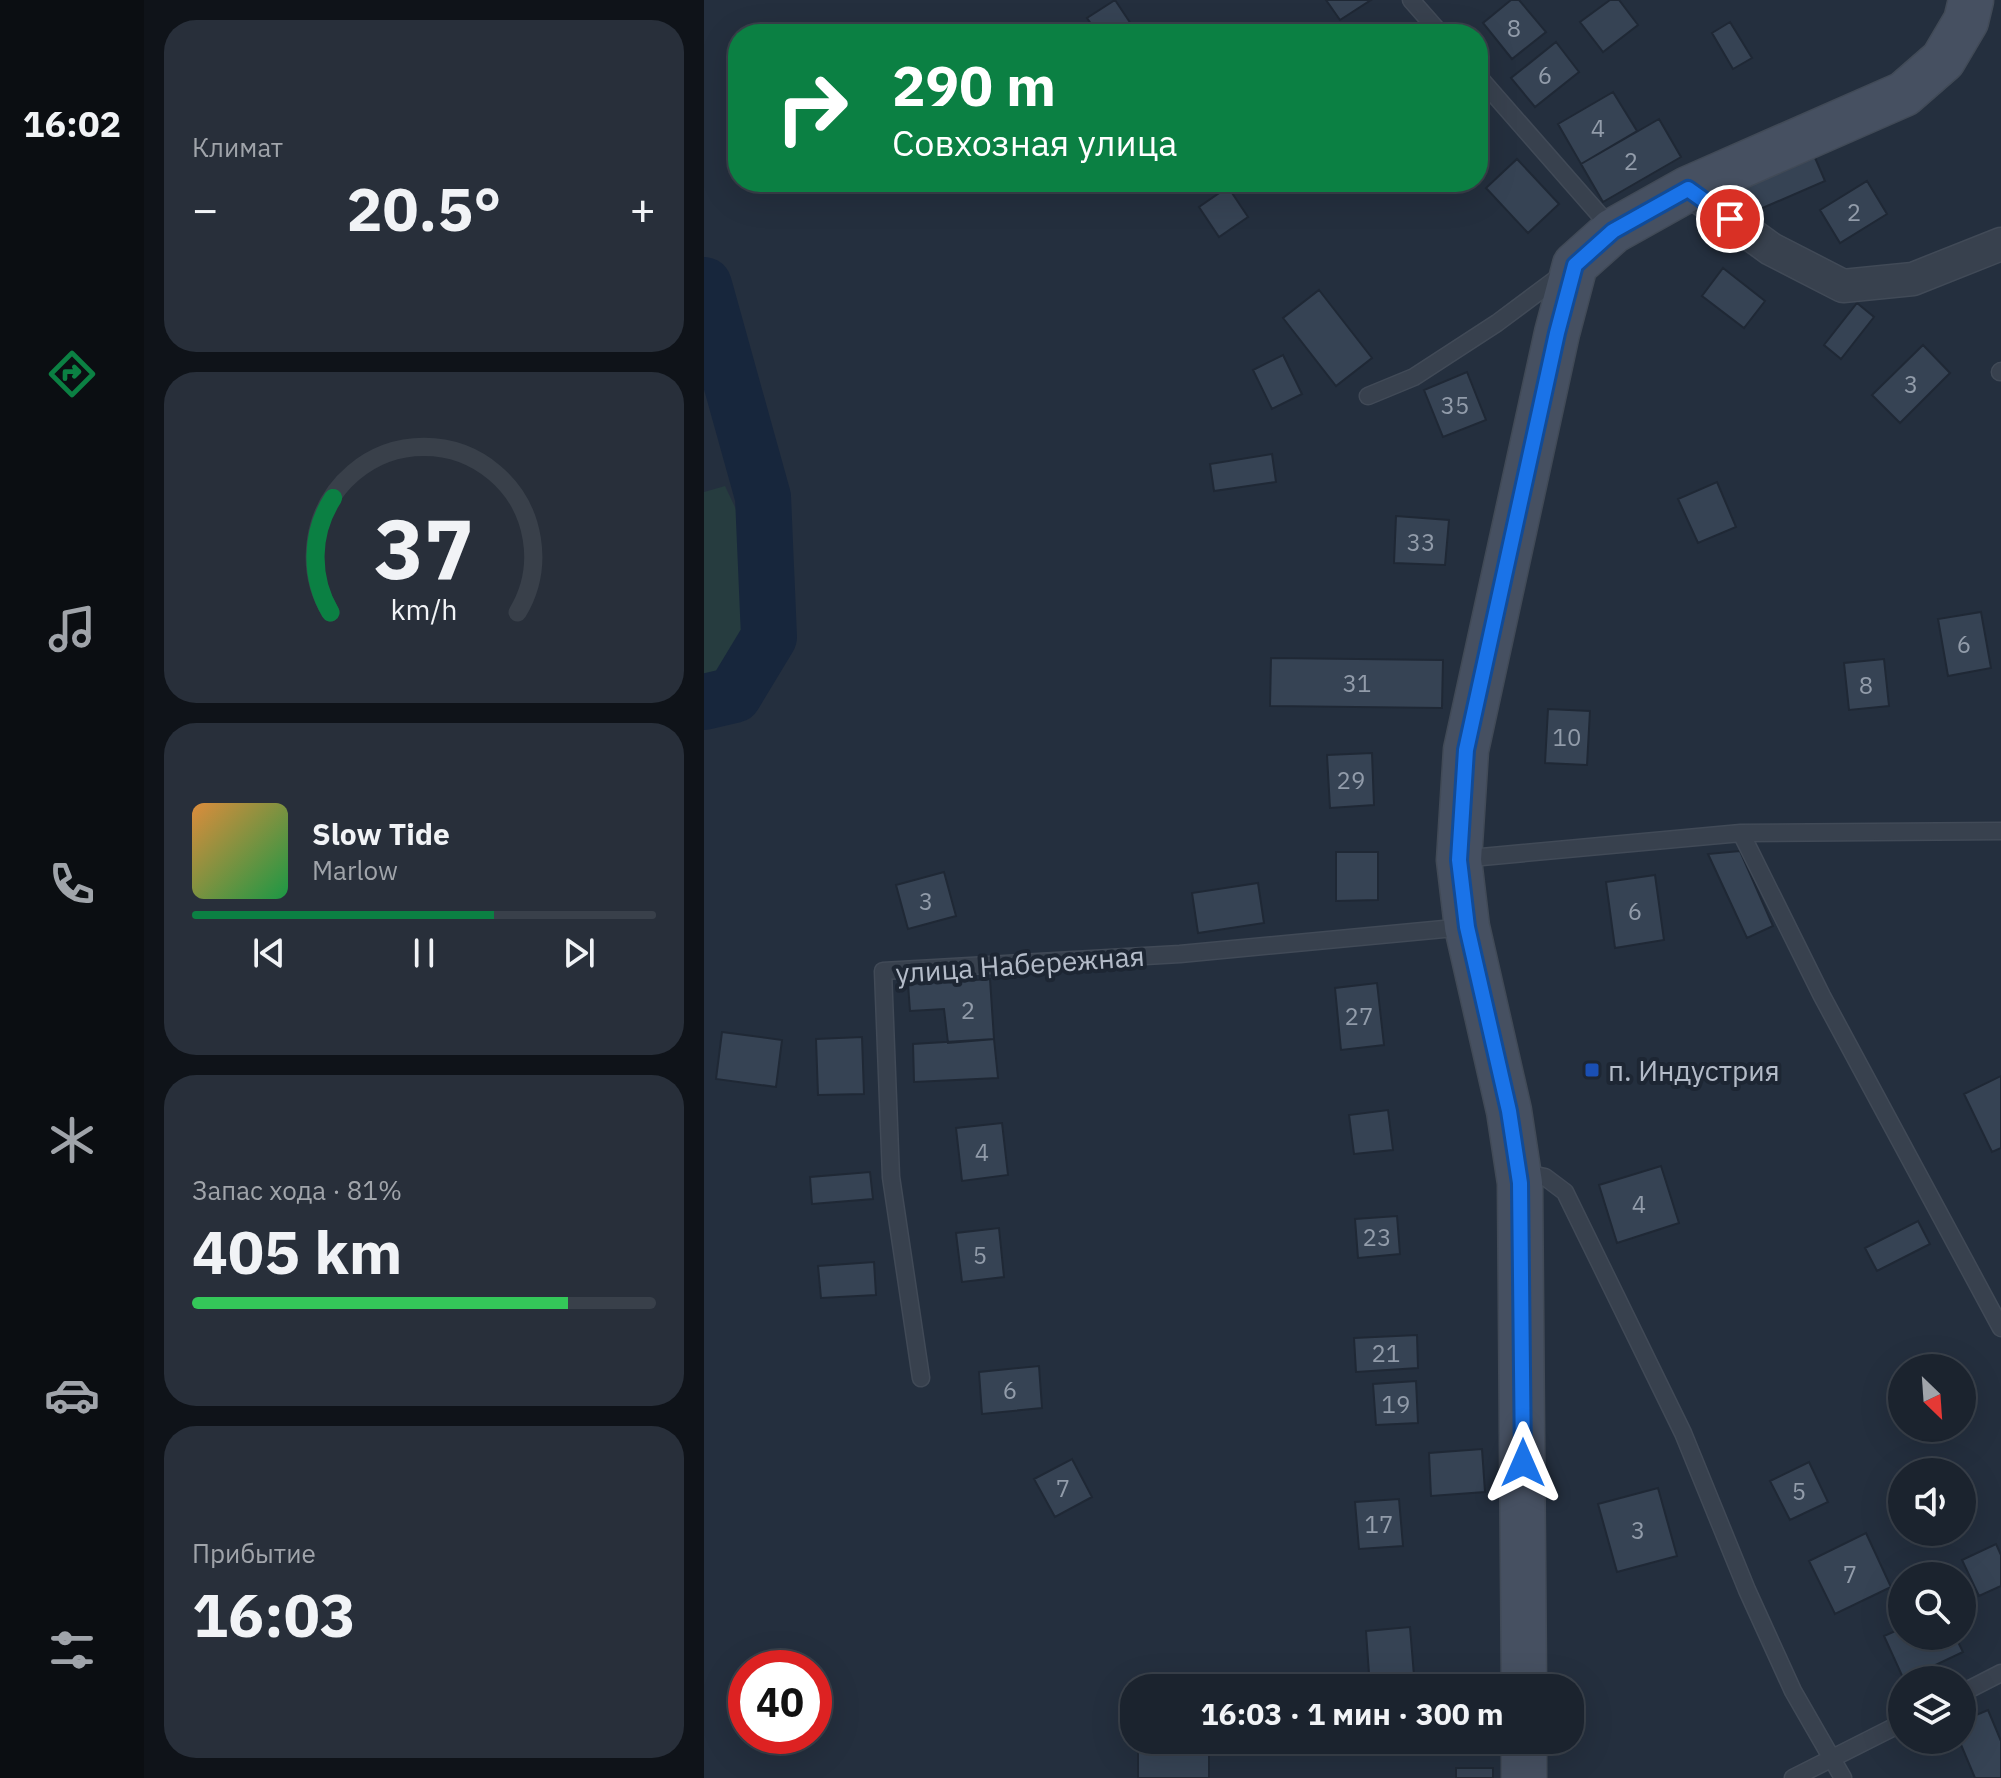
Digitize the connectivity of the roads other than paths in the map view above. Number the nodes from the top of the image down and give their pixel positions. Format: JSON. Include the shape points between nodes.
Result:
{"nodes":[{"id":1,"x":1411,"y":0,"type":"edge"},
{"id":2,"x":1971,"y":0,"type":"edge"},
{"id":3,"x":1432,"y":24,"type":"edge"},
{"id":4,"x":1488,"y":87,"type":"edge"},
{"id":5,"x":1688,"y":189,"type":"junction"},
{"id":6,"x":1613,"y":231,"type":"junction"},
{"id":7,"x":2001,"y":244,"type":"edge"},
{"id":8,"x":1575,"y":265,"type":"junction"},
{"id":9,"x":1368,"y":396,"type":"dead end"},
{"id":10,"x":2001,"y":831,"type":"edge"},
{"id":11,"x":1741,"y":833,"type":"junction"},
{"id":12,"x":1459,"y":860,"type":"junction"},
{"id":13,"x":1467,"y":927,"type":"junction"},
{"id":14,"x":1518,"y":1172,"type":"junction"},
{"id":15,"x":2001,"y":1328,"type":"edge"},
{"id":16,"x":921,"y":1378,"type":"dead end"},
{"id":17,"x":2001,"y":1673,"type":"edge"},
{"id":18,"x":1524,"y":1674,"type":"edge"},
{"id":19,"x":1976,"y":1686,"type":"edge"},
{"id":20,"x":1888,"y":1730,"type":"edge"},
{"id":21,"x":1524,"y":1754,"type":"edge"},
{"id":22,"x":1832,"y":1758,"type":"junction"},
{"id":23,"x":1524,"y":1778,"type":"edge"},
{"id":24,"x":1793,"y":1778,"type":"edge"},
{"id":25,"x":1843,"y":1778,"type":"edge"}],
"edges":[{"from":1,"to":3,"type":"lane"},
{"from":2,"to":5,"type":"street","via":[[1966,21],[1943,60],[1904,94]]},
{"from":4,"to":6,"type":"lane"},
{"from":5,"to":6,"type":"street"},
{"from":5,"to":7,"type":"street","via":[[1771,249],[1843,286],[1913,279]]},
{"from":6,"to":8,"type":"street"},
{"from":8,"to":9,"type":"lane","via":[[1414,377]]},
{"from":8,"to":12,"type":"street","via":[[1481,671],[1466,750]]},
{"from":10,"to":11,"type":"lane"},
{"from":11,"to":12,"type":"lane"},
{"from":11,"to":15,"type":"lane","via":[[1822,996]]},
{"from":12,"to":13,"type":"street"},
{"from":13,"to":14,"type":"street"},
{"from":13,"to":16,"type":"lane","name":"улица Набережная","via":[[1180,954],[883,971],[891,1177]]},
{"from":14,"to":18,"type":"street"},
{"from":14,"to":22,"type":"lane","via":[[1545,1177],[1565,1192],[1683,1433],[1793,1691]]},
{"from":17,"to":19,"type":"lane"},
{"from":20,"to":22,"type":"lane"},
{"from":21,"to":23,"type":"street"},
{"from":22,"to":24,"type":"lane"},
{"from":22,"to":25,"type":"lane"}]}
